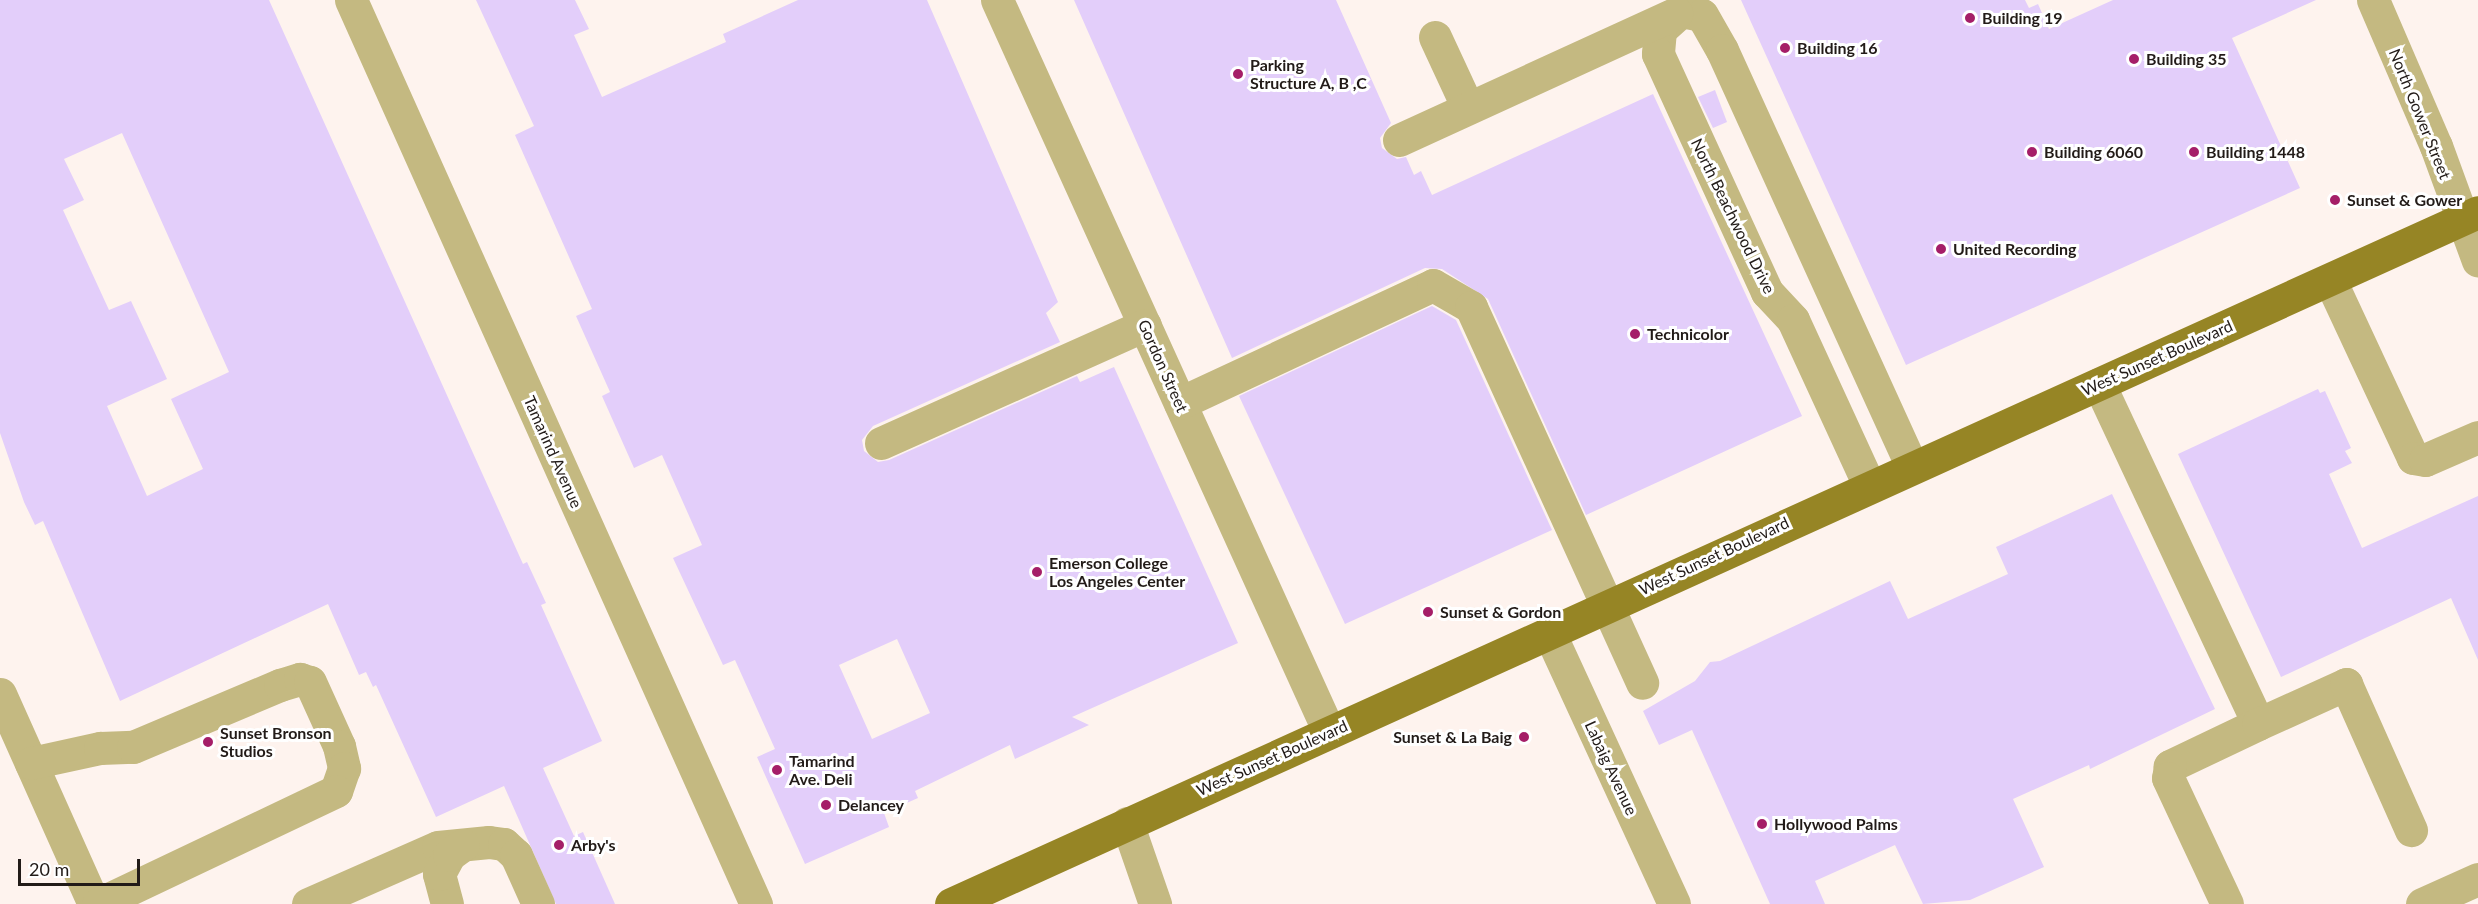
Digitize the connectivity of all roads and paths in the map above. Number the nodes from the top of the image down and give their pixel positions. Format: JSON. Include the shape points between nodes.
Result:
{"nodes":[{"id":1,"x":351,"y":0,"type":"edge"},
{"id":2,"x":997,"y":0,"type":"edge"},
{"id":3,"x":2373,"y":0,"type":"edge"},
{"id":4,"x":1678,"y":5,"type":"edge"},
{"id":5,"x":1435,"y":37,"type":"dead end"},
{"id":6,"x":1468,"y":108,"type":"junction"},
{"id":7,"x":1399,"y":140,"type":"dead end"},
{"id":8,"x":2469,"y":216,"type":"edge"},
{"id":9,"x":2478,"y":261,"type":"edge"},
{"id":10,"x":2330,"y":280,"type":"junction"},
{"id":11,"x":1144,"y":325,"type":"junction"},
{"id":12,"x":2098,"y":384,"type":"junction"},
{"id":13,"x":1180,"y":403,"type":"junction"},
{"id":14,"x":2478,"y":437,"type":"edge"},
{"id":15,"x":881,"y":443,"type":"dead end"},
{"id":16,"x":1912,"y":467,"type":"junction"},
{"id":17,"x":1869,"y":486,"type":"junction"},
{"id":18,"x":1607,"y":605,"type":"junction"},
{"id":19,"x":1549,"y":632,"type":"junction"},
{"id":20,"x":1642,"y":683,"type":"dead end"},
{"id":21,"x":0,"y":694,"type":"edge"},
{"id":22,"x":2258,"y":724,"type":"junction"},
{"id":23,"x":1329,"y":732,"type":"junction"},
{"id":24,"x":31,"y":762,"type":"junction"},
{"id":25,"x":1127,"y":823,"type":"junction"},
{"id":26,"x":2411,"y":830,"type":"dead end"},
{"id":27,"x":463,"y":844,"type":"junction"},
{"id":28,"x":2478,"y":879,"type":"edge"},
{"id":29,"x":96,"y":904,"type":"edge"},
{"id":30,"x":308,"y":904,"type":"edge"},
{"id":31,"x":447,"y":904,"type":"edge"},
{"id":32,"x":538,"y":904,"type":"edge"},
{"id":33,"x":756,"y":904,"type":"edge"},
{"id":34,"x":951,"y":904,"type":"edge"},
{"id":35,"x":1155,"y":904,"type":"edge"},
{"id":36,"x":1674,"y":904,"type":"edge"},
{"id":37,"x":2227,"y":904,"type":"edge"},
{"id":38,"x":2422,"y":904,"type":"edge"}],
"edges":[{"from":1,"to":33,"type":"street","name":"Tamarind Avenue"},
{"from":2,"to":11,"type":"street","name":"Gordon Street"},
{"from":3,"to":8,"type":"street","name":"North Gower Street"},
{"from":4,"to":6,"type":"street"},
{"from":4,"to":16,"type":"street","via":[[1702,15],[1722,50]]},
{"from":4,"to":17,"type":"street","name":"North Beachwood Drive","via":[[1660,30],[1658,54],[1767,292],[1793,320]]},
{"from":5,"to":6,"type":"street"},
{"from":6,"to":7,"type":"street"},
{"from":8,"to":9,"type":"street","name":"North Gower Street"},
{"from":8,"to":10,"type":"main road","name":"West Sunset Boulevard"},
{"from":10,"to":12,"type":"main road","name":"West Sunset Boulevard"},
{"from":10,"to":14,"type":"street","via":[[2413,458],[2425,460]]},
{"from":11,"to":13,"type":"street","name":"Gordon Street"},
{"from":11,"to":15,"type":"street"},
{"from":12,"to":16,"type":"main road","name":"West Sunset Boulevard"},
{"from":12,"to":22,"type":"street"},
{"from":13,"to":18,"type":"street","via":[[1433,285],[1471,307]]},
{"from":13,"to":23,"type":"street","name":"Gordon Street"},
{"from":16,"to":17,"type":"main road","name":"West Sunset Boulevard"},
{"from":17,"to":18,"type":"main road","name":"West Sunset Boulevard"},
{"from":18,"to":19,"type":"main road","name":"West Sunset Boulevard"},
{"from":18,"to":20,"type":"street"},
{"from":19,"to":23,"type":"main road","name":"West Sunset Boulevard"},
{"from":19,"to":36,"type":"street","name":"Labaig Avenue"},
{"from":21,"to":24,"type":"street"},
{"from":22,"to":26,"type":"street","via":[[2346,684]]},
{"from":22,"to":37,"type":"street","via":[[2170,766],[2169,772]]},
{"from":23,"to":25,"type":"main road","name":"West Sunset Boulevard"},
{"from":24,"to":29,"type":"street"},
{"from":24,"to":29,"type":"street","via":[[100,748],[133,747],[280,685],[300,679],[310,682],[339,746],[344,768],[336,791]]},
{"from":25,"to":34,"type":"main road","name":"West Sunset Boulevard"},
{"from":25,"to":35,"type":"street"},
{"from":27,"to":30,"type":"street","via":[[438,847]]},
{"from":27,"to":31,"type":"street","via":[[449,855],[439,874]]},
{"from":27,"to":32,"type":"street","via":[[504,844],[516,855]]},
{"from":28,"to":38,"type":"street"}]}
